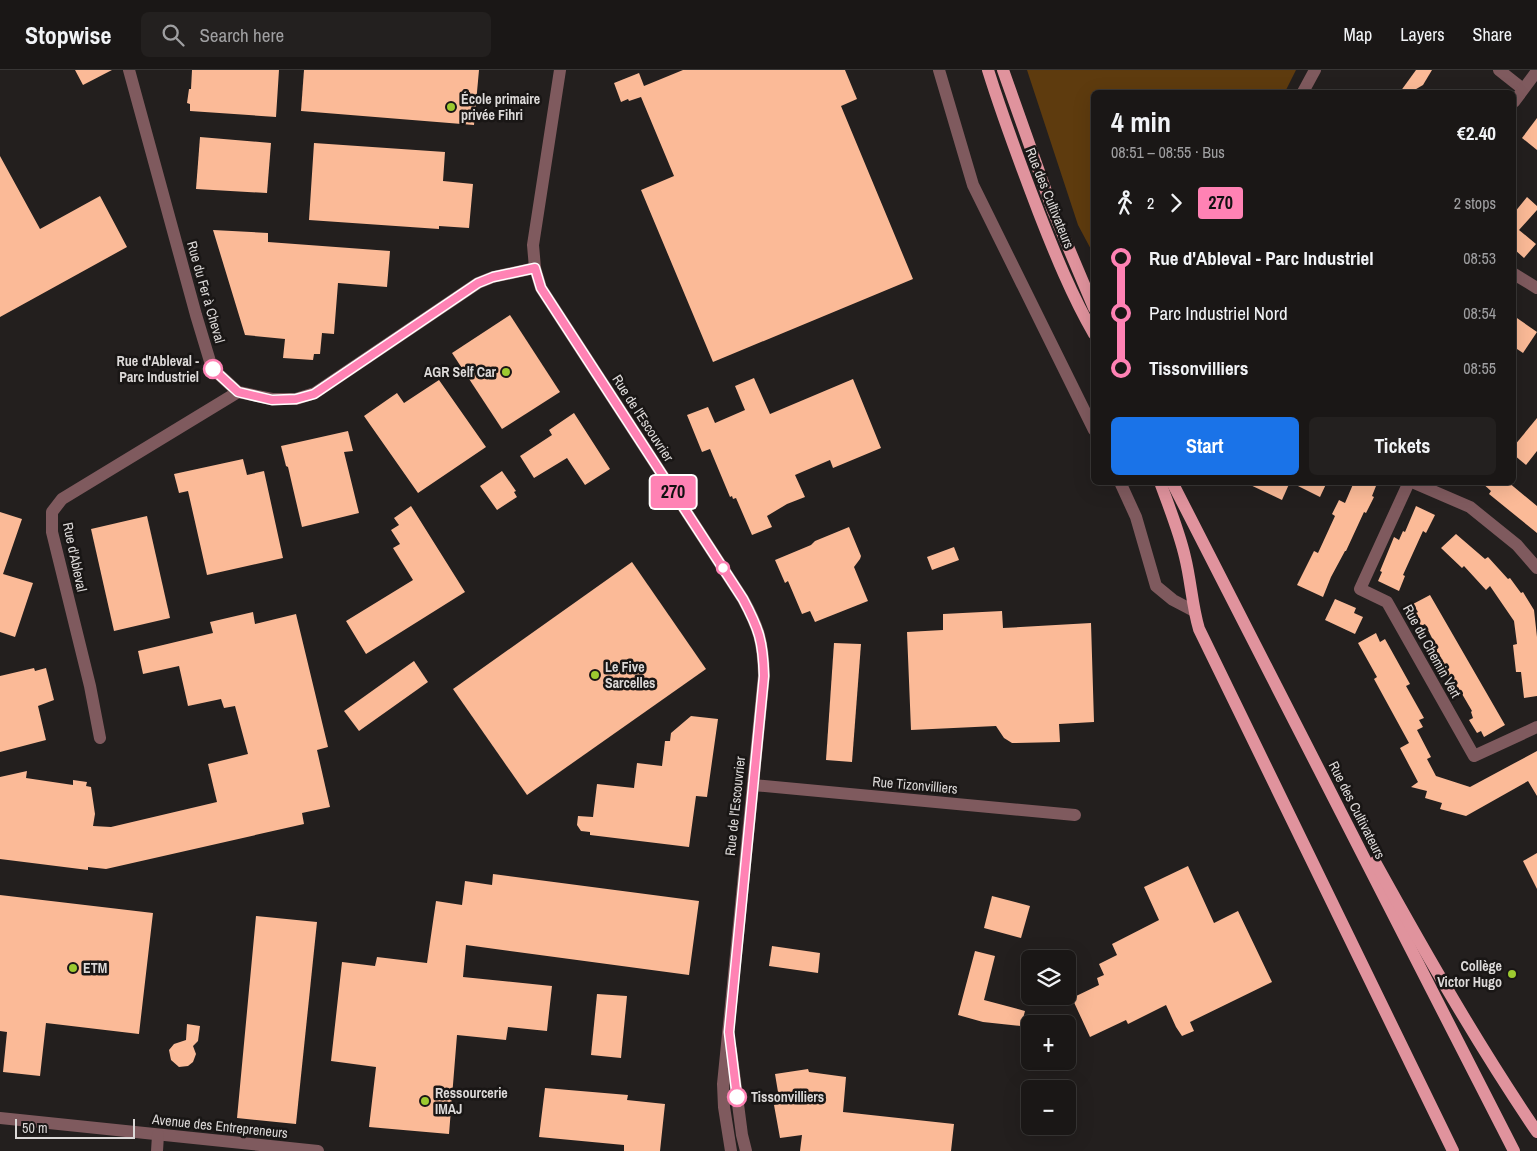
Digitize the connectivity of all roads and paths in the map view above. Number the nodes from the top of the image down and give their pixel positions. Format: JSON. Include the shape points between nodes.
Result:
{"nodes":[{"id":1,"x":129,"y":70,"type":"edge"},
{"id":2,"x":560,"y":70,"type":"edge"},
{"id":3,"x":939,"y":70,"type":"edge"},
{"id":4,"x":988,"y":70,"type":"edge"},
{"id":5,"x":1003,"y":70,"type":"edge"},
{"id":6,"x":1315,"y":70,"type":"edge"},
{"id":7,"x":1499,"y":70,"type":"edge"},
{"id":8,"x":1537,"y":71,"type":"edge"},
{"id":9,"x":1523,"y":89,"type":"junction"},
{"id":10,"x":1304,"y":90,"type":"edge"},
{"id":11,"x":1516,"y":99,"type":"edge"},
{"id":12,"x":535,"y":268,"type":"junction"},
{"id":13,"x":1516,"y":275,"type":"edge"},
{"id":14,"x":1537,"y":289,"type":"edge"},
{"id":15,"x":1091,"y":301,"type":"edge"},
{"id":16,"x":1091,"y":329,"type":"edge"},
{"id":17,"x":238,"y":392,"type":"junction"},
{"id":18,"x":1091,"y":424,"type":"edge"},
{"id":19,"x":1121,"y":485,"type":"edge"},
{"id":20,"x":1161,"y":485,"type":"edge"},
{"id":21,"x":1174,"y":485,"type":"edge"},
{"id":22,"x":1410,"y":485,"type":"edge"},
{"id":23,"x":1418,"y":485,"type":"edge"},
{"id":24,"x":1537,"y":568,"type":"edge"},
{"id":25,"x":1229,"y":593,"type":"junction"},
{"id":26,"x":1194,"y":611,"type":"junction"},
{"id":27,"x":1537,"y":727,"type":"edge"},
{"id":28,"x":100,"y":738,"type":"dead end"},
{"id":29,"x":753,"y":785,"type":"junction"},
{"id":30,"x":1075,"y":815,"type":"dead end"},
{"id":31,"x":729,"y":1032,"type":"junction"},
{"id":32,"x":0,"y":1118,"type":"edge"},
{"id":33,"x":1537,"y":1132,"type":"edge"},
{"id":34,"x":158,"y":1135,"type":"junction"},
{"id":35,"x":157,"y":1151,"type":"edge"},
{"id":36,"x":318,"y":1151,"type":"edge"},
{"id":37,"x":731,"y":1151,"type":"edge"},
{"id":38,"x":746,"y":1151,"type":"edge"},
{"id":39,"x":1453,"y":1151,"type":"edge"},
{"id":40,"x":1514,"y":1151,"type":"edge"}],
"edges":[{"from":1,"to":17,"type":"street","name":"Rue du Fer à Cheval","via":[[212,368]]},
{"from":2,"to":12,"type":"street","name":"Rue de l'Escouvrier","via":[[535,228]]},
{"from":3,"to":18,"type":"street","via":[[973,185]]},
{"from":4,"to":16,"type":"main road","name":"Rue des Cultivateurs","via":[[1045,228],[1080,311]]},
{"from":5,"to":15,"type":"main road","name":"Rue des Cultivateurs","via":[[1053,211]]},
{"from":6,"to":10,"type":"street"},
{"from":7,"to":9,"type":"street"},
{"from":8,"to":9,"type":"street"},
{"from":9,"to":11,"type":"street"},
{"from":12,"to":17,"type":"street","name":"Rue du Fer à Cheval","via":[[478,283],[314,394],[272,400]]},
{"from":12,"to":29,"type":"street","name":"Rue de l'Escouvrier","via":[[545,295],[754,618],[762,645],[764,676]]},
{"from":13,"to":14,"type":"street"},
{"from":17,"to":28,"type":"street","name":"Rue d'Ableval","via":[[62,499],[52,512],[52,532]]},
{"from":19,"to":26,"type":"street","via":[[1136,517],[1156,586]]},
{"from":20,"to":26,"type":"main road","via":[[1180,535]]},
{"from":21,"to":25,"type":"main road","name":"Rue des Cultivateurs"},
{"from":22,"to":27,"type":"street","name":"Rue du Chemin Vert","via":[[1360,589],[1387,602],[1474,756]]},
{"from":23,"to":24,"type":"street","via":[[1470,507],[1517,544]]},
{"from":25,"to":33,"type":"main road","via":[[1411,927]]},
{"from":25,"to":40,"type":"main road","name":"Rue des Cultivateurs"},
{"from":26,"to":39,"type":"main road","via":[[1204,638]]},
{"from":29,"to":30,"type":"street","name":"Rue Tizonvilliers"},
{"from":29,"to":31,"type":"street","name":"Rue de l'Escouvrier"},
{"from":31,"to":37,"type":"street","via":[[723,1084]]},
{"from":31,"to":38,"type":"street"},
{"from":32,"to":34,"type":"street","name":"Avenue des Entrepreneurs"},
{"from":34,"to":35,"type":"street"},
{"from":34,"to":36,"type":"street","name":"Avenue des Entrepreneurs"}]}
